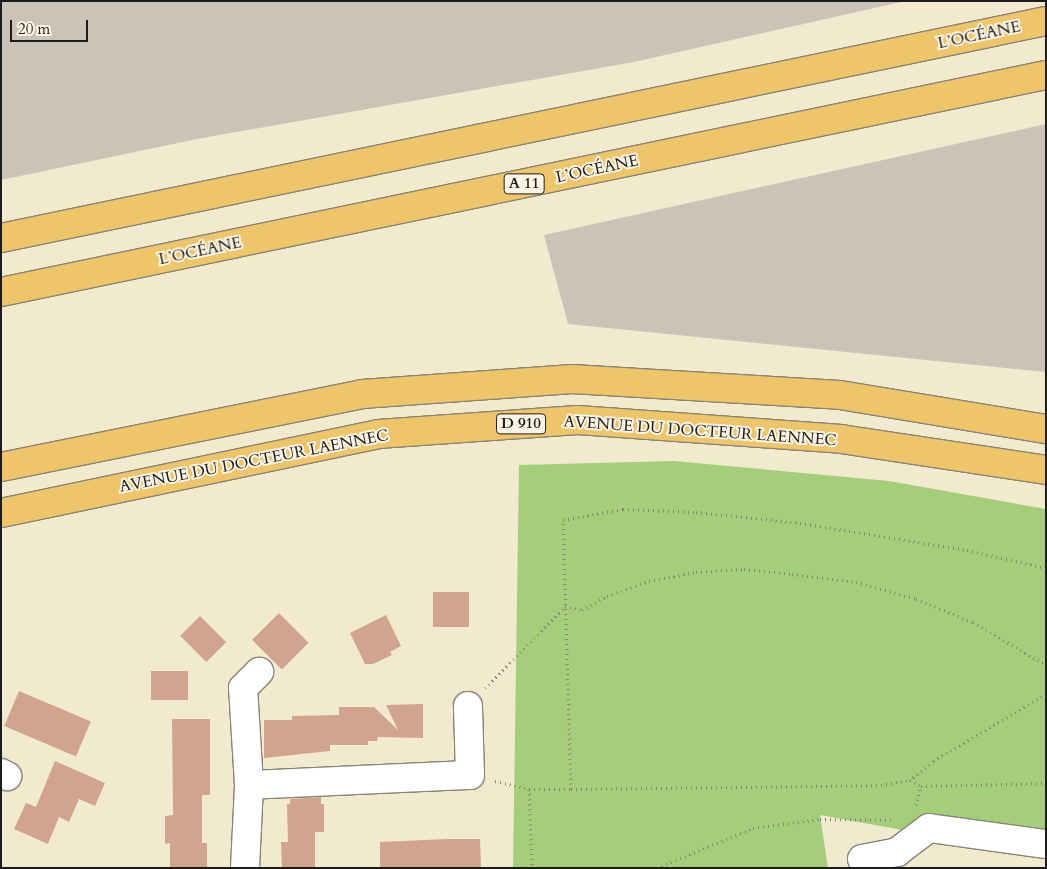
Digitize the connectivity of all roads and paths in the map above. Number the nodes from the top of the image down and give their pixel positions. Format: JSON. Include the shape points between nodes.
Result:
{"nodes":[{"id":1,"x":1046,"y":21,"type":"edge"},
{"id":2,"x":1046,"y":75,"type":"edge"},
{"id":3,"x":1,"y":238,"type":"edge"},
{"id":4,"x":1,"y":292,"type":"edge"},
{"id":5,"x":1046,"y":429,"type":"edge"},
{"id":6,"x":1,"y":467,"type":"edge"},
{"id":7,"x":1046,"y":470,"type":"edge"},
{"id":8,"x":1,"y":513,"type":"edge"},
{"id":9,"x":1046,"y":568,"type":"edge"},
{"id":10,"x":565,"y":606,"type":"junction"},
{"id":11,"x":1046,"y":665,"type":"edge"},
{"id":12,"x":259,"y":672,"type":"dead end"},
{"id":13,"x":1046,"y":694,"type":"edge"},
{"id":14,"x":468,"y":706,"type":"joint"},
{"id":15,"x":470,"y":775,"type":"junction"},
{"id":16,"x":910,"y":780,"type":"junction"},
{"id":17,"x":1046,"y":783,"type":"edge"},
{"id":18,"x":249,"y":784,"type":"junction"},
{"id":19,"x":921,"y":786,"type":"junction"},
{"id":20,"x":529,"y":789,"type":"junction"},
{"id":21,"x":571,"y":789,"type":"junction"},
{"id":22,"x":915,"y":811,"type":"dead end"},
{"id":23,"x":897,"y":819,"type":"dead end"},
{"id":24,"x":1046,"y":844,"type":"edge"},
{"id":25,"x":862,"y":859,"type":"dead end"},
{"id":26,"x":245,"y":868,"type":"edge"},
{"id":27,"x":532,"y":868,"type":"edge"},
{"id":28,"x":657,"y":868,"type":"edge"}],
"edges":[{"from":1,"to":3,"type":"main road","name":"L’OCÉANE"},
{"from":2,"to":4,"type":"main road","name":"L’OCÉANE","number":"A 11"},
{"from":5,"to":6,"type":"main road","via":[[840,396],[572,379],[362,394]]},
{"from":7,"to":8,"type":"main road","name":"AVENUE DU DOCTEUR LAENNEC","number":"D 910","via":[[841,439],[578,420],[378,434]]},
{"from":9,"to":10,"type":"path","via":[[967,550],[800,523],[696,512],[623,510],[562,520]]},
{"from":10,"to":11,"type":"path","via":[[582,610],[607,596],[650,581],[696,572],[744,569],[792,574],[856,582],[916,599],[973,622]]},
{"from":10,"to":14,"type":"path"},
{"from":10,"to":21,"type":"path"},
{"from":12,"to":18,"type":"street","via":[[243,688]]},
{"from":13,"to":16,"type":"path","via":[[941,756]]},
{"from":14,"to":15,"type":"street"},
{"from":15,"to":18,"type":"street"},
{"from":15,"to":20,"type":"path"},
{"from":16,"to":19,"type":"path"},
{"from":16,"to":21,"type":"path","via":[[881,785]]},
{"from":17,"to":19,"type":"path"},
{"from":18,"to":26,"type":"street"},
{"from":19,"to":22,"type":"path"},
{"from":20,"to":21,"type":"path"},
{"from":20,"to":27,"type":"path"},
{"from":23,"to":28,"type":"path","via":[[820,819],[753,828]]},
{"from":24,"to":25,"type":"street","via":[[929,828],[897,852]]}]}
